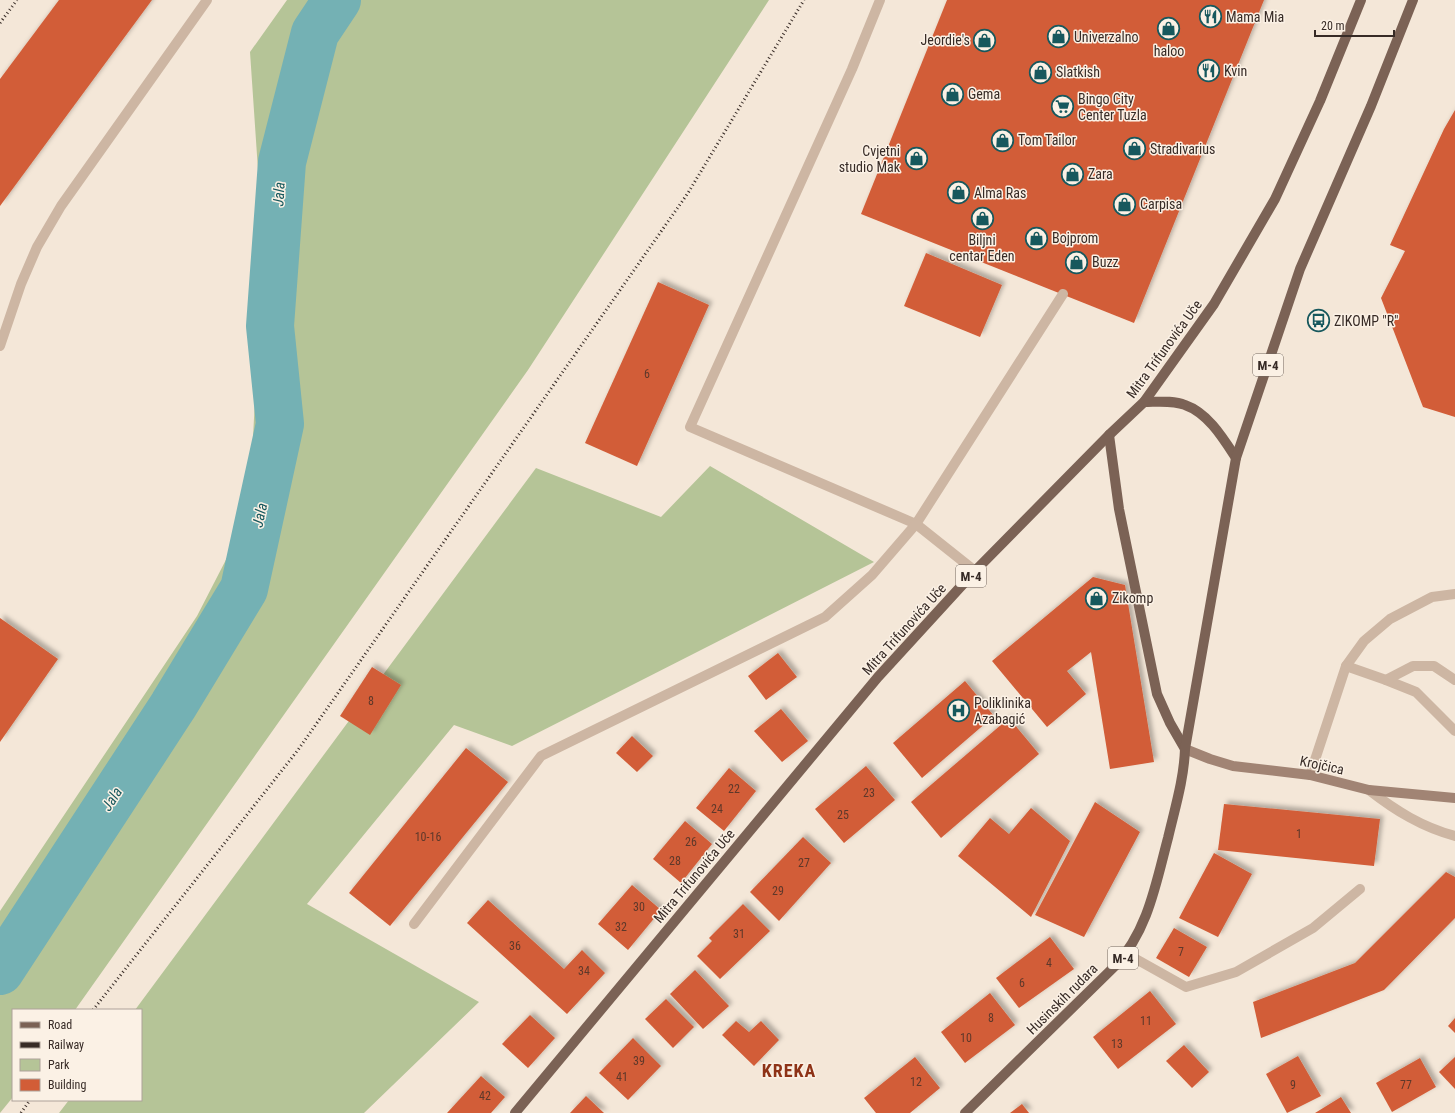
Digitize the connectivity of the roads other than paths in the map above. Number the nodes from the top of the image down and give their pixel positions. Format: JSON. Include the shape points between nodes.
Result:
{"nodes":[{"id":1,"x":207,"y":0,"type":"edge"},
{"id":2,"x":880,"y":0,"type":"edge"},
{"id":3,"x":1361,"y":0,"type":"edge"},
{"id":4,"x":1413,"y":0,"type":"edge"},
{"id":5,"x":1063,"y":294,"type":"dead end"},
{"id":6,"x":0,"y":346,"type":"edge"},
{"id":7,"x":1144,"y":402,"type":"junction"},
{"id":8,"x":1109,"y":435,"type":"junction"},
{"id":9,"x":1236,"y":458,"type":"junction"},
{"id":10,"x":916,"y":524,"type":"junction"},
{"id":11,"x":975,"y":571,"type":"junction"},
{"id":12,"x":1455,"y":594,"type":"edge"},
{"id":13,"x":1346,"y":666,"type":"junction"},
{"id":14,"x":1386,"y":680,"type":"junction"},
{"id":15,"x":1455,"y":680,"type":"edge"},
{"id":16,"x":1455,"y":731,"type":"edge"},
{"id":17,"x":1185,"y":748,"type":"junction"},
{"id":18,"x":1310,"y":775,"type":"junction"},
{"id":19,"x":1369,"y":790,"type":"junction"},
{"id":20,"x":1455,"y":798,"type":"edge"},
{"id":21,"x":1455,"y":836,"type":"edge"},
{"id":22,"x":1360,"y":889,"type":"dead end"},
{"id":23,"x":414,"y":924,"type":"dead end"},
{"id":24,"x":1127,"y":954,"type":"junction"},
{"id":25,"x":516,"y":1113,"type":"edge"},
{"id":26,"x":965,"y":1113,"type":"edge"}],
"edges":[{"from":1,"to":6,"type":"street","via":[[62,206],[41,240],[21,284]]},
{"from":2,"to":10,"type":"street","via":[[852,68],[690,427]]},
{"from":3,"to":7,"type":"main road","name":"Mitra Trifunovića Uče","number":"M-4","via":[[1320,101],[1275,199],[1214,304]]},
{"from":4,"to":9,"type":"main road","number":"M-4","via":[[1372,106],[1300,269]]},
{"from":5,"to":10,"type":"street"},
{"from":7,"to":8,"type":"main road","name":"Mitra Trifunovića Uče","number":"M-4"},
{"from":7,"to":9,"type":"main road","via":[[1184,404],[1198,412],[1220,432]]},
{"from":8,"to":11,"type":"main road","name":"Mitra Trifunovića Uče","number":"M-4"},
{"from":8,"to":17,"type":"main road","via":[[1119,509],[1157,694]]},
{"from":9,"to":17,"type":"main road","number":"M-4"},
{"from":10,"to":11,"type":"street"},
{"from":10,"to":23,"type":"street","via":[[872,575],[825,617],[541,756]]},
{"from":11,"to":25,"type":"main road","name":"Mitra Trifunovića Uče","number":"M-4","via":[[878,677]]},
{"from":12,"to":13,"type":"street","via":[[1432,597],[1390,619],[1364,641]]},
{"from":13,"to":14,"type":"street"},
{"from":13,"to":18,"type":"street"},
{"from":14,"to":15,"type":"street","via":[[1413,666],[1434,666]]},
{"from":14,"to":16,"type":"street","via":[[1416,692]]},
{"from":17,"to":18,"type":"main road","name":"Krojčica","via":[[1210,760],[1233,766]]},
{"from":17,"to":24,"type":"main road","name":"Husinskih rudara","number":"M-4","via":[[1184,774],[1152,902]]},
{"from":18,"to":19,"type":"main road","name":"Krojčica"},
{"from":19,"to":20,"type":"main road","name":"Krojčica"},
{"from":19,"to":21,"type":"street","via":[[1402,814],[1433,830]]},
{"from":22,"to":24,"type":"street","via":[[1314,928],[1236,972],[1186,987]]},
{"from":24,"to":26,"type":"main road","name":"Husinskih rudara","number":"M-4"}]}
